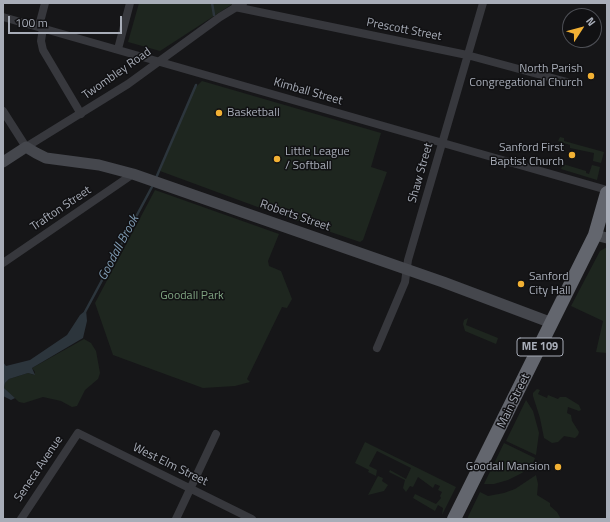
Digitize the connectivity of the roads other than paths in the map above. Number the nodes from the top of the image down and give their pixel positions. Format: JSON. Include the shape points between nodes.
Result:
{"nodes":[{"id":1,"x":45,"y":3,"type":"edge"},
{"id":2,"x":130,"y":3,"type":"edge"},
{"id":3,"x":484,"y":3,"type":"edge"},
{"id":4,"x":239,"y":5,"type":"edge"},
{"id":5,"x":3,"y":16,"type":"edge"},
{"id":6,"x":41,"y":27,"type":"junction"},
{"id":7,"x":118,"y":49,"type":"junction"},
{"id":8,"x":467,"y":54,"type":"junction"},
{"id":9,"x":157,"y":62,"type":"junction"},
{"id":10,"x":567,"y":82,"type":"dead end"},
{"id":11,"x":3,"y":111,"type":"edge"},
{"id":12,"x":81,"y":114,"type":"junction"},
{"id":13,"x":442,"y":142,"type":"junction"},
{"id":14,"x":26,"y":147,"type":"junction"},
{"id":15,"x":3,"y":162,"type":"edge"},
{"id":16,"x":133,"y":174,"type":"junction"},
{"id":17,"x":607,"y":192,"type":"edge"},
{"id":18,"x":603,"y":223,"type":"edge"},
{"id":19,"x":601,"y":236,"type":"edge"},
{"id":20,"x":3,"y":263,"type":"edge"},
{"id":21,"x":406,"y":269,"type":"junction"},
{"id":22,"x":552,"y":323,"type":"junction"},
{"id":23,"x":377,"y":348,"type":"dead end"},
{"id":24,"x":78,"y":433,"type":"joint"},
{"id":25,"x":216,"y":434,"type":"dead end"},
{"id":26,"x":191,"y":488,"type":"junction"},
{"id":27,"x":21,"y":519,"type":"edge"},
{"id":28,"x":176,"y":519,"type":"edge"},
{"id":29,"x":252,"y":519,"type":"edge"},
{"id":30,"x":454,"y":519,"type":"edge"}],
"edges":[{"from":1,"to":6,"type":"street"},
{"from":2,"to":7,"type":"street"},
{"from":3,"to":8,"type":"street","name":"Shaw Street"},
{"from":4,"to":8,"type":"street","name":"Prescott Street"},
{"from":4,"to":9,"type":"street","name":"Twombley Road"},
{"from":5,"to":6,"type":"street","name":"Kimball Street"},
{"from":6,"to":7,"type":"street","name":"Kimball Street"},
{"from":6,"to":12,"type":"street","via":[[43,50]]},
{"from":7,"to":9,"type":"street","name":"Kimball Street"},
{"from":8,"to":10,"type":"street","name":"Prescott Street"},
{"from":8,"to":13,"type":"street","name":"Shaw Street"},
{"from":9,"to":12,"type":"street","name":"Twombley Road"},
{"from":9,"to":13,"type":"street","name":"Kimball Street"},
{"from":11,"to":14,"type":"street"},
{"from":12,"to":14,"type":"street","name":"Twombley Road"},
{"from":13,"to":17,"type":"street","name":"Kimball Street"},
{"from":13,"to":21,"type":"street","name":"Shaw Street"},
{"from":14,"to":15,"type":"street","name":"Twombley Road"},
{"from":14,"to":16,"type":"street","name":"Roberts Street","via":[[46,158],[99,165]]},
{"from":16,"to":20,"type":"street","name":"Trafton Street"},
{"from":16,"to":21,"type":"street","name":"Roberts Street"},
{"from":17,"to":18,"type":"highway","name":"Main Street","number":"ME 109"},
{"from":18,"to":19,"type":"highway","name":"Main Street","number":"ME 109"},
{"from":19,"to":22,"type":"highway","name":"Main Street","number":"ME 109"},
{"from":21,"to":22,"type":"street","name":"Roberts Street"},
{"from":21,"to":23,"type":"street","name":"Shaw Street","via":[[405,282]]},
{"from":22,"to":30,"type":"highway","name":"Main Street","number":"ME 109"},
{"from":24,"to":26,"type":"street","name":"West Elm Street"},
{"from":24,"to":27,"type":"street","name":"Seneca Avenue"},
{"from":25,"to":26,"type":"street"},
{"from":26,"to":28,"type":"street"},
{"from":26,"to":29,"type":"street","name":"West Elm Street"}]}
